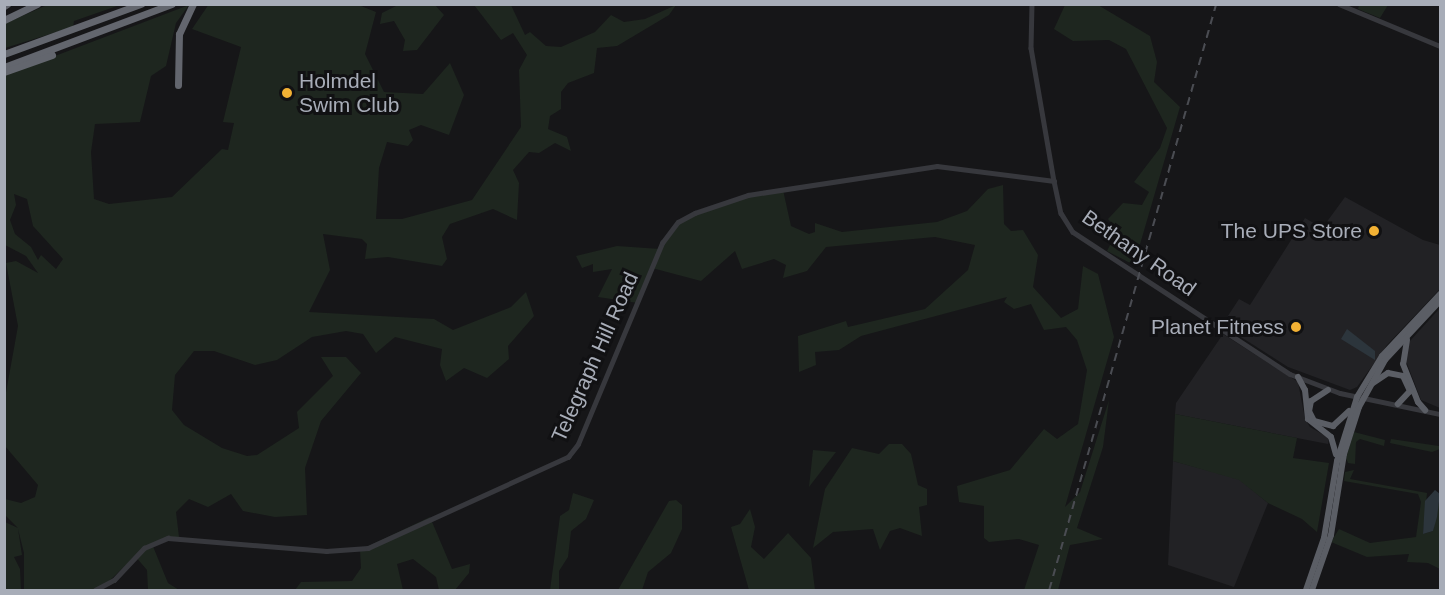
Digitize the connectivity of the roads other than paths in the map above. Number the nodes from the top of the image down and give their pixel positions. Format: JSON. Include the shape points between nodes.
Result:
{"nodes":[{"id":1,"x":37,"y":4,"type":"edge"},
{"id":2,"x":141,"y":4,"type":"edge"},
{"id":3,"x":172,"y":4,"type":"edge"},
{"id":4,"x":193,"y":4,"type":"edge"},
{"id":5,"x":1032,"y":4,"type":"edge"},
{"id":6,"x":1339,"y":4,"type":"edge"},
{"id":7,"x":4,"y":20,"type":"edge"},
{"id":8,"x":89,"y":38,"type":"junction"},
{"id":9,"x":1440,"y":46,"type":"edge"},
{"id":10,"x":4,"y":54,"type":"edge"},
{"id":11,"x":4,"y":67,"type":"edge"},
{"id":12,"x":4,"y":72,"type":"edge"},
{"id":13,"x":178,"y":85,"type":"dead end"},
{"id":14,"x":1054,"y":181,"type":"junction"},
{"id":15,"x":1440,"y":294,"type":"edge"},
{"id":16,"x":1440,"y":302,"type":"edge"},
{"id":17,"x":1412,"y":332,"type":"junction"},
{"id":18,"x":1298,"y":377,"type":"junction"},
{"id":19,"x":1368,"y":388,"type":"junction"},
{"id":20,"x":1328,"y":390,"type":"junction"},
{"id":21,"x":1360,"y":397,"type":"junction"},
{"id":22,"x":1398,"y":404,"type":"junction"},
{"id":23,"x":1352,"y":409,"type":"junction"},
{"id":24,"x":1425,"y":410,"type":"junction"},
{"id":25,"x":1440,"y":414,"type":"edge"},
{"id":26,"x":1337,"y":461,"type":"junction"},
{"id":27,"x":95,"y":591,"type":"edge"},
{"id":28,"x":1306,"y":591,"type":"edge"},
{"id":29,"x":1312,"y":591,"type":"edge"}],
"edges":[{"from":1,"to":7,"type":"highway"},
{"from":2,"to":10,"type":"highway"},
{"from":3,"to":8,"type":"highway"},
{"from":4,"to":13,"type":"highway","via":[[179,34]]},
{"from":5,"to":14,"type":"street","name":"Bethany Road","via":[[1031,48]]},
{"from":6,"to":9,"type":"street"},
{"from":8,"to":11,"type":"highway"},
{"from":8,"to":12,"type":"highway"},
{"from":14,"to":18,"type":"street","name":"Bethany Road","via":[[1063,218],[1080,238]]},
{"from":14,"to":27,"type":"street","name":"Telegraph Hill Road","via":[[937,166],[748,195],[695,213],[678,222],[662,243],[578,444],[568,457],[368,548],[326,550],[168,538],[144,548],[114,579]]},
{"from":15,"to":21,"type":"highway","via":[[1382,356]]},
{"from":16,"to":17,"type":"highway"},
{"from":17,"to":19,"type":"highway","via":[[1385,360]]},
{"from":17,"to":24,"type":"highway","via":[[1402,358],[1418,402]]},
{"from":18,"to":20,"type":"street","name":"Bethany Road"},
{"from":18,"to":26,"type":"highway","via":[[1305,390],[1308,419],[1334,441]]},
{"from":19,"to":21,"type":"highway"},
{"from":19,"to":22,"type":"highway","via":[[1385,374],[1400,374],[1410,388]]},
{"from":20,"to":21,"type":"street","name":"Bethany Road"},
{"from":20,"to":23,"type":"highway","via":[[1311,401],[1309,411],[1314,422],[1333,426]]},
{"from":21,"to":22,"type":"street","name":"Bethany Road"},
{"from":21,"to":23,"type":"highway"},
{"from":21,"to":29,"type":"highway","via":[[1346,446],[1331,535]]},
{"from":22,"to":24,"type":"street","name":"Bethany Road"},
{"from":23,"to":26,"type":"highway"},
{"from":24,"to":25,"type":"street","name":"Bethany Road"},
{"from":26,"to":28,"type":"highway","via":[[1324,537]]}]}
